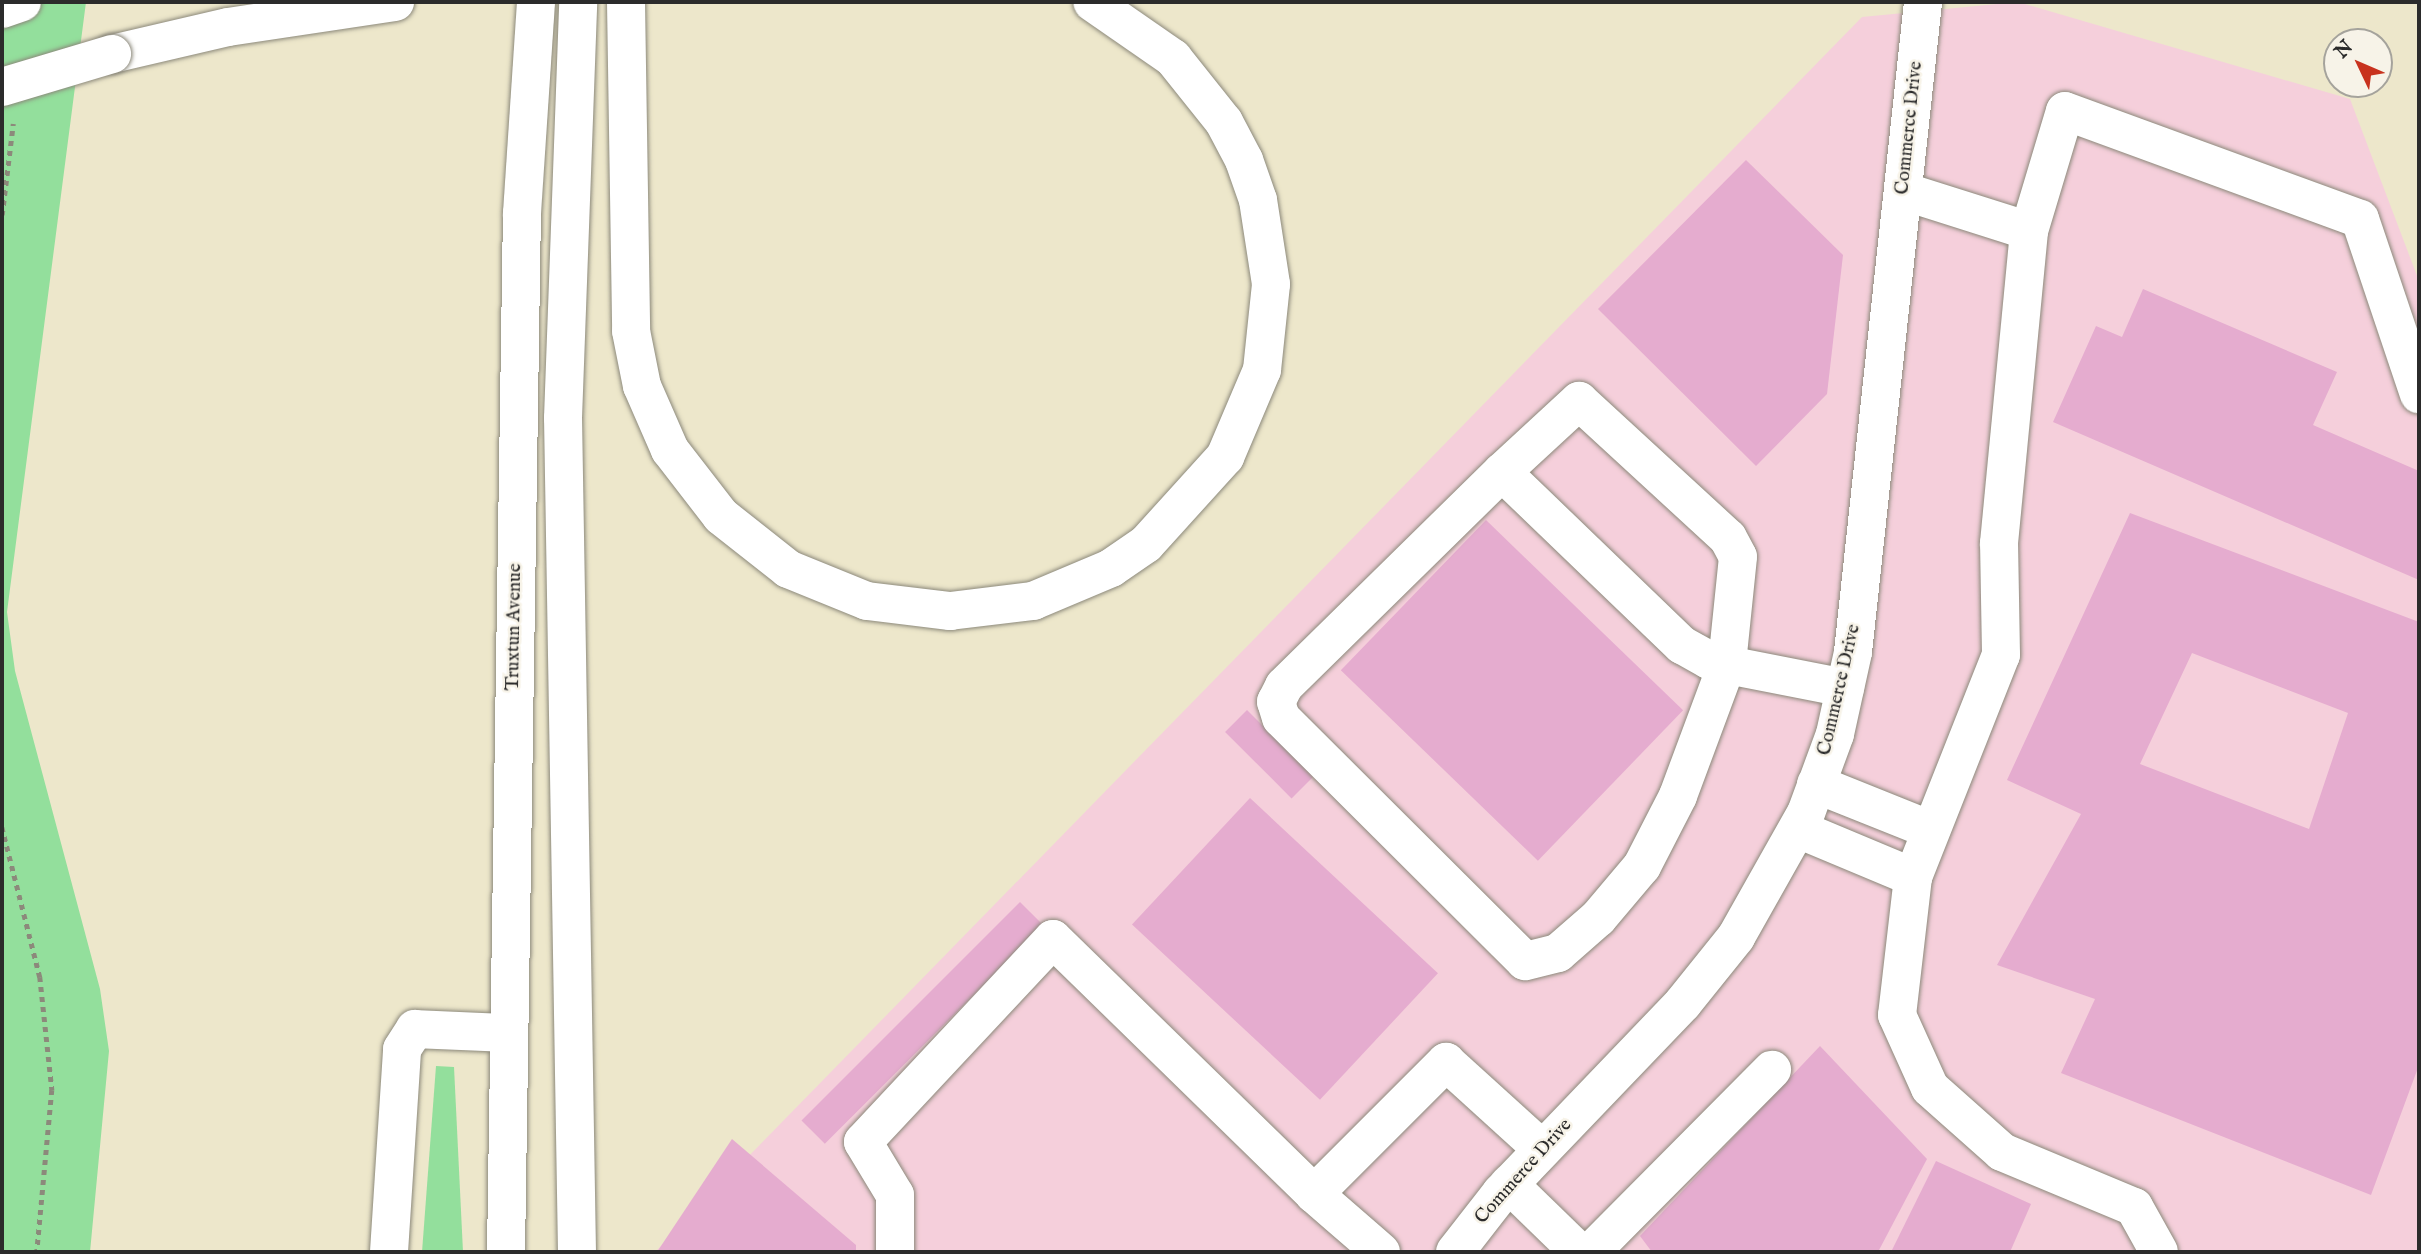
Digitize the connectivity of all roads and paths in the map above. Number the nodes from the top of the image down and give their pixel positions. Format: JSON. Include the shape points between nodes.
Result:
{"nodes":[{"id":1,"x":22,"y":2,"type":"edge"},
{"id":2,"x":396,"y":2,"type":"edge"},
{"id":3,"x":536,"y":2,"type":"edge"},
{"id":4,"x":578,"y":2,"type":"edge"},
{"id":5,"x":626,"y":2,"type":"edge"},
{"id":6,"x":1093,"y":2,"type":"edge"},
{"id":7,"x":1923,"y":2,"type":"edge"},
{"id":8,"x":2,"y":9,"type":"edge"},
{"id":9,"x":2,"y":87,"type":"edge"},
{"id":10,"x":1903,"y":191,"type":"junction"},
{"id":11,"x":2029,"y":231,"type":"junction"},
{"id":12,"x":2419,"y":394,"type":"edge"},
{"id":13,"x":1502,"y":472,"type":"junction"},
{"id":14,"x":1727,"y":664,"type":"junction"},
{"id":15,"x":1845,"y":688,"type":"junction"},
{"id":16,"x":1816,"y":784,"type":"junction"},
{"id":17,"x":2,"y":827,"type":"edge"},
{"id":18,"x":1798,"y":829,"type":"junction"},
{"id":19,"x":1931,"y":830,"type":"junction"},
{"id":20,"x":1913,"y":877,"type":"junction"},
{"id":21,"x":508,"y":1033,"type":"junction"},
{"id":22,"x":1772,"y":1070,"type":"dead end"},
{"id":23,"x":1542,"y":1149,"type":"junction"},
{"id":24,"x":1509,"y":1184,"type":"junction"},
{"id":25,"x":1314,"y":1194,"type":"junction"},
{"id":26,"x":37,"y":1252,"type":"edge"},
{"id":27,"x":389,"y":1252,"type":"edge"},
{"id":28,"x":506,"y":1252,"type":"edge"},
{"id":29,"x":532,"y":1252,"type":"edge"},
{"id":30,"x":577,"y":1252,"type":"edge"},
{"id":31,"x":895,"y":1252,"type":"edge"},
{"id":32,"x":1381,"y":1252,"type":"edge"},
{"id":33,"x":1455,"y":1252,"type":"edge"},
{"id":34,"x":1579,"y":1252,"type":"edge"},
{"id":35,"x":1591,"y":1252,"type":"edge"},
{"id":36,"x":2159,"y":1252,"type":"edge"}],
"edges":[{"from":1,"to":8,"type":"main road"},
{"from":2,"to":9,"type":"main road","bridge":true,"via":[[251,23],[112,54]]},
{"from":3,"to":21,"type":"main road","name":"Truxtun Avenue","via":[[522,213]]},
{"from":4,"to":30,"type":"main road","via":[[562,418]]},
{"from":5,"to":6,"type":"main road","via":[[631,331],[642,386],[670,450],[721,516],[788,569],[867,601],[950,611],[1033,601],[1102,573],[1146,544],[1225,457],[1262,370],[1270,263],[1244,160],[1224,122],[1173,58]]},
{"from":7,"to":10,"type":"main road","name":"Commerce Drive"},
{"from":10,"to":11,"type":"main road"},
{"from":10,"to":15,"type":"main road","name":"Commerce Drive"},
{"from":11,"to":12,"type":"main road","via":[[2065,111],[2360,219]]},
{"from":11,"to":19,"type":"main road","via":[[1999,543],[2001,655]]},
{"from":13,"to":14,"type":"main road","via":[[1682,645]]},
{"from":13,"to":14,"type":"main road","via":[[1571,401],[1588,406],[1736,547]]},
{"from":13,"to":14,"type":"main road","via":[[1284,686],[1276,702],[1281,718],[1516,955],[1534,961],[1558,953],[1598,918],[1642,866],[1678,796]]},
{"from":14,"to":15,"type":"main road"},
{"from":15,"to":16,"type":"main road","name":"Commerce Drive"},
{"from":16,"to":18,"type":"main road","name":"Commerce Drive"},
{"from":16,"to":19,"type":"main road"},
{"from":17,"to":26,"type":"path","via":[[40,977],[52,1090]]},
{"from":18,"to":20,"type":"main road"},
{"from":18,"to":23,"type":"main road","name":"Commerce Drive","via":[[1736,937],[1683,1003]]},
{"from":19,"to":20,"type":"main road"},
{"from":20,"to":36,"type":"main road","via":[[1897,1014],[1930,1088],[2002,1152],[2134,1207]]},
{"from":21,"to":27,"type":"main road","via":[[415,1029],[402,1049]]},
{"from":21,"to":28,"type":"main road","name":"Truxtun Avenue"},
{"from":21,"to":29,"type":"main road","via":[[530,1069]]},
{"from":22,"to":35,"type":"main road"},
{"from":23,"to":24,"type":"main road","name":"Commerce Drive"},
{"from":23,"to":25,"type":"main road","via":[[1446,1062]]},
{"from":24,"to":33,"type":"main road","name":"Commerce Drive"},
{"from":24,"to":34,"type":"main road"},
{"from":25,"to":31,"type":"main road","via":[[1053,940],[863,1142],[895,1195]]},
{"from":25,"to":32,"type":"main road"}]}
